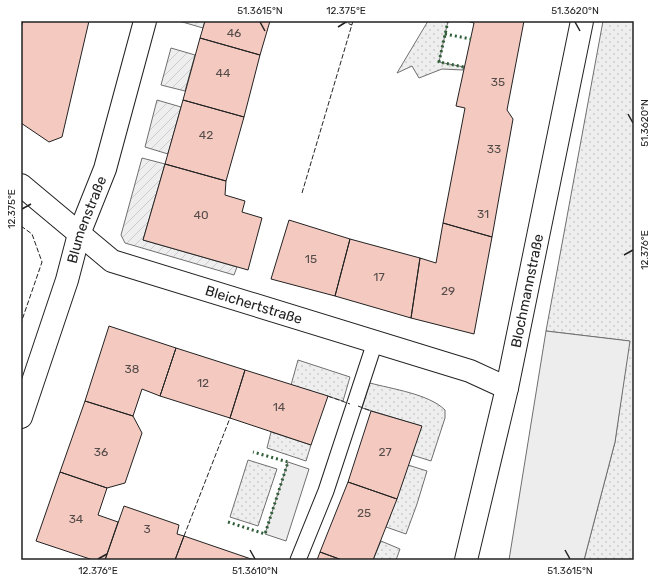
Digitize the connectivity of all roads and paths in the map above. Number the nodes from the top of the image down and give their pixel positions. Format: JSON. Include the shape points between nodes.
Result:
{"nodes":[{"id":1,"x":145,"y":21,"type":"edge"},
{"id":2,"x":582,"y":21,"type":"edge"},
{"id":3,"x":21,"y":185,"type":"edge"},
{"id":4,"x":79,"y":234,"type":"junction"},
{"id":5,"x":375,"y":342,"type":"junction"},
{"id":6,"x":507,"y":388,"type":"junction"},
{"id":7,"x":21,"y":417,"type":"edge"},
{"id":8,"x":298,"y":560,"type":"edge"},
{"id":9,"x":466,"y":560,"type":"edge"}],
"edges":[{"from":1,"to":4,"type":"street","name":"Blumenstraße","via":[[105,169]]},
{"from":2,"to":6,"type":"street","name":"Blochmannstraße"},
{"from":3,"to":4,"type":"street","name":"Bleichertstraße"},
{"from":4,"to":5,"type":"street","name":"Bleichertstraße","via":[[112,261]]},
{"from":4,"to":7,"type":"street","name":"Blumenstraße","via":[[67,280]]},
{"from":5,"to":6,"type":"street","name":"Bleichertstraße","via":[[470,371]]},
{"from":5,"to":8,"type":"lane","via":[[326,491]]},
{"from":6,"to":9,"type":"street","name":"Blochmannstraße"}]}
